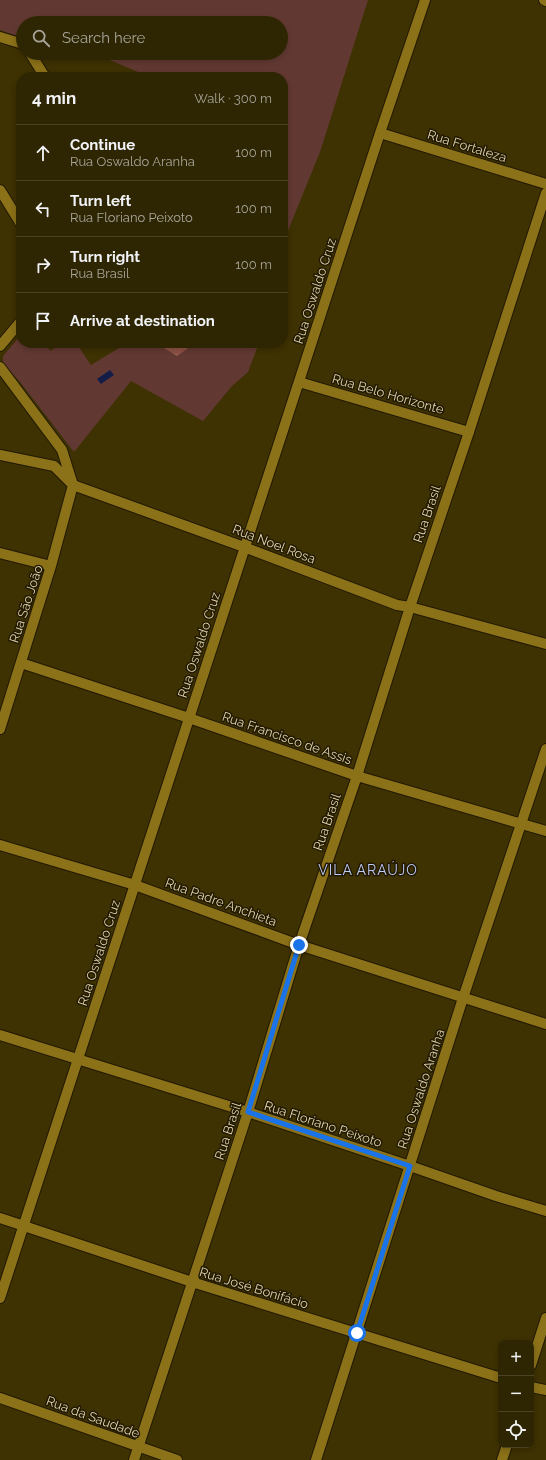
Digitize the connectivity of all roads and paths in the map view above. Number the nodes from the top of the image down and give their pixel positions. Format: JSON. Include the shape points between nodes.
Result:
{"nodes":[{"id":1,"x":425,"y":0,"type":"edge"},
{"id":2,"x":0,"y":37,"type":"edge"},
{"id":3,"x":16,"y":42,"type":"edge"},
{"id":4,"x":34,"y":60,"type":"edge"},
{"id":5,"x":42,"y":72,"type":"edge"},
{"id":6,"x":380,"y":133,"type":"junction"},
{"id":7,"x":546,"y":184,"type":"edge"},
{"id":8,"x":0,"y":190,"type":"edge"},
{"id":9,"x":546,"y":193,"type":"edge"},
{"id":10,"x":16,"y":216,"type":"edge"},
{"id":11,"x":16,"y":327,"type":"edge"},
{"id":12,"x":0,"y":346,"type":"edge"},
{"id":13,"x":0,"y":367,"type":"edge"},
{"id":14,"x":299,"y":382,"type":"junction"},
{"id":15,"x":469,"y":432,"type":"junction"},
{"id":16,"x":0,"y":455,"type":"edge"},
{"id":17,"x":73,"y":485,"type":"junction"},
{"id":18,"x":244,"y":547,"type":"junction"},
{"id":19,"x":0,"y":553,"type":"edge"},
{"id":20,"x":52,"y":566,"type":"junction"},
{"id":21,"x":410,"y":607,"type":"junction"},
{"id":22,"x":546,"y":644,"type":"edge"},
{"id":23,"x":21,"y":662,"type":"junction"},
{"id":24,"x":189,"y":718,"type":"junction"},
{"id":25,"x":0,"y":729,"type":"edge"},
{"id":26,"x":546,"y":749,"type":"edge"},
{"id":27,"x":356,"y":776,"type":"junction"},
{"id":28,"x":522,"y":823,"type":"junction"},
{"id":29,"x":546,"y":831,"type":"edge"},
{"id":30,"x":0,"y":845,"type":"edge"},
{"id":31,"x":135,"y":885,"type":"junction"},
{"id":32,"x":299,"y":945,"type":"junction"},
{"id":33,"x":463,"y":998,"type":"junction"},
{"id":34,"x":546,"y":1024,"type":"edge"},
{"id":35,"x":0,"y":1035,"type":"edge"},
{"id":36,"x":78,"y":1060,"type":"junction"},
{"id":37,"x":248,"y":1112,"type":"junction"},
{"id":38,"x":410,"y":1166,"type":"junction"},
{"id":39,"x":546,"y":1211,"type":"edge"},
{"id":40,"x":0,"y":1218,"type":"edge"},
{"id":41,"x":24,"y":1226,"type":"junction"},
{"id":42,"x":192,"y":1282,"type":"junction"},
{"id":43,"x":0,"y":1298,"type":"edge"},
{"id":44,"x":546,"y":1318,"type":"edge"},
{"id":45,"x":357,"y":1333,"type":"junction"},
{"id":46,"x":534,"y":1356,"type":"edge"},
{"id":47,"x":498,"y":1377,"type":"edge"},
{"id":48,"x":534,"y":1388,"type":"edge"},
{"id":49,"x":546,"y":1390,"type":"edge"},
{"id":50,"x":0,"y":1398,"type":"edge"},
{"id":51,"x":139,"y":1447,"type":"junction"},
{"id":52,"x":506,"y":1448,"type":"edge"},
{"id":53,"x":134,"y":1460,"type":"edge"},
{"id":54,"x":177,"y":1460,"type":"edge"},
{"id":55,"x":316,"y":1460,"type":"edge"},
{"id":56,"x":502,"y":1460,"type":"edge"}],
"edges":[{"from":1,"to":6,"type":"street","name":"Rua Oswaldo Cruz"},
{"from":2,"to":3,"type":"street"},
{"from":4,"to":5,"type":"street"},
{"from":6,"to":7,"type":"street","name":"Rua Fortaleza"},
{"from":6,"to":14,"type":"street","name":"Rua Oswaldo Cruz"},
{"from":8,"to":10,"type":"street"},
{"from":9,"to":15,"type":"street","name":"Rua Brasil"},
{"from":11,"to":12,"type":"street"},
{"from":13,"to":17,"type":"street","via":[[62,450]]},
{"from":14,"to":15,"type":"street","name":"Rua Belo Horizonte"},
{"from":14,"to":18,"type":"street","name":"Rua Oswaldo Cruz"},
{"from":15,"to":21,"type":"street","name":"Rua Brasil"},
{"from":16,"to":17,"type":"street","name":"Rua Noel Rosa","via":[[54,466]]},
{"from":17,"to":18,"type":"street","name":"Rua Noel Rosa"},
{"from":17,"to":20,"type":"street","name":"Rua São João"},
{"from":18,"to":21,"type":"street","name":"Rua Noel Rosa","via":[[397,605]]},
{"from":18,"to":24,"type":"street","name":"Rua Oswaldo Cruz"},
{"from":19,"to":20,"type":"street"},
{"from":20,"to":23,"type":"street","name":"Rua São João"},
{"from":21,"to":22,"type":"street","name":"Rua Noel Rosa"},
{"from":21,"to":27,"type":"street","name":"Rua Brasil"},
{"from":23,"to":24,"type":"street","name":"Rua Francisco de Assis"},
{"from":23,"to":25,"type":"street","name":"Rua São João"},
{"from":24,"to":27,"type":"street","name":"Rua Francisco de Assis"},
{"from":24,"to":31,"type":"street","name":"Rua Oswaldo Cruz"},
{"from":26,"to":28,"type":"street","name":"Rua Oswaldo Aranha"},
{"from":27,"to":28,"type":"street","name":"Rua Francisco de Assis"},
{"from":27,"to":32,"type":"street","name":"Rua Brasil"},
{"from":28,"to":29,"type":"street","name":"Rua Francisco de Assis"},
{"from":28,"to":33,"type":"street","name":"Rua Oswaldo Aranha"},
{"from":30,"to":31,"type":"street","name":"Rua Padre Anchieta"},
{"from":31,"to":32,"type":"street","name":"Rua Padre Anchieta"},
{"from":31,"to":36,"type":"street","name":"Rua Oswaldo Cruz"},
{"from":32,"to":33,"type":"street","name":"Rua Padre Anchieta"},
{"from":32,"to":37,"type":"street","name":"Rua Brasil"},
{"from":33,"to":34,"type":"street","name":"Rua Padre Anchieta"},
{"from":33,"to":38,"type":"street","name":"Rua Oswaldo Aranha"},
{"from":35,"to":36,"type":"street","name":"Rua Floriano Peixoto"},
{"from":36,"to":37,"type":"street","name":"Rua Floriano Peixoto"},
{"from":36,"to":41,"type":"street","name":"Rua Oswaldo Cruz"},
{"from":37,"to":38,"type":"street","name":"Rua Floriano Peixoto"},
{"from":37,"to":42,"type":"street","name":"Rua Brasil"},
{"from":38,"to":39,"type":"street","name":"Rua Floriano Peixoto"},
{"from":38,"to":45,"type":"street","name":"Rua Oswaldo Aranha"},
{"from":40,"to":41,"type":"street","name":"Rua José Bonifácio"},
{"from":41,"to":42,"type":"street","name":"Rua José Bonifácio"},
{"from":41,"to":43,"type":"street","name":"Rua Oswaldo Cruz"},
{"from":42,"to":45,"type":"street","name":"Rua José Bonifácio"},
{"from":42,"to":51,"type":"street","name":"Rua Brasil"},
{"from":44,"to":46,"type":"street"},
{"from":45,"to":47,"type":"street","name":"Rua José Bonifácio"},
{"from":45,"to":55,"type":"street","name":"Rua Oswaldo Aranha"},
{"from":48,"to":49,"type":"street"},
{"from":50,"to":51,"type":"street","name":"Rua da Saudade"},
{"from":51,"to":53,"type":"street","name":"Rua Brasil"},
{"from":51,"to":54,"type":"street","name":"Rua da Saudade"},
{"from":52,"to":56,"type":"street"}]}
